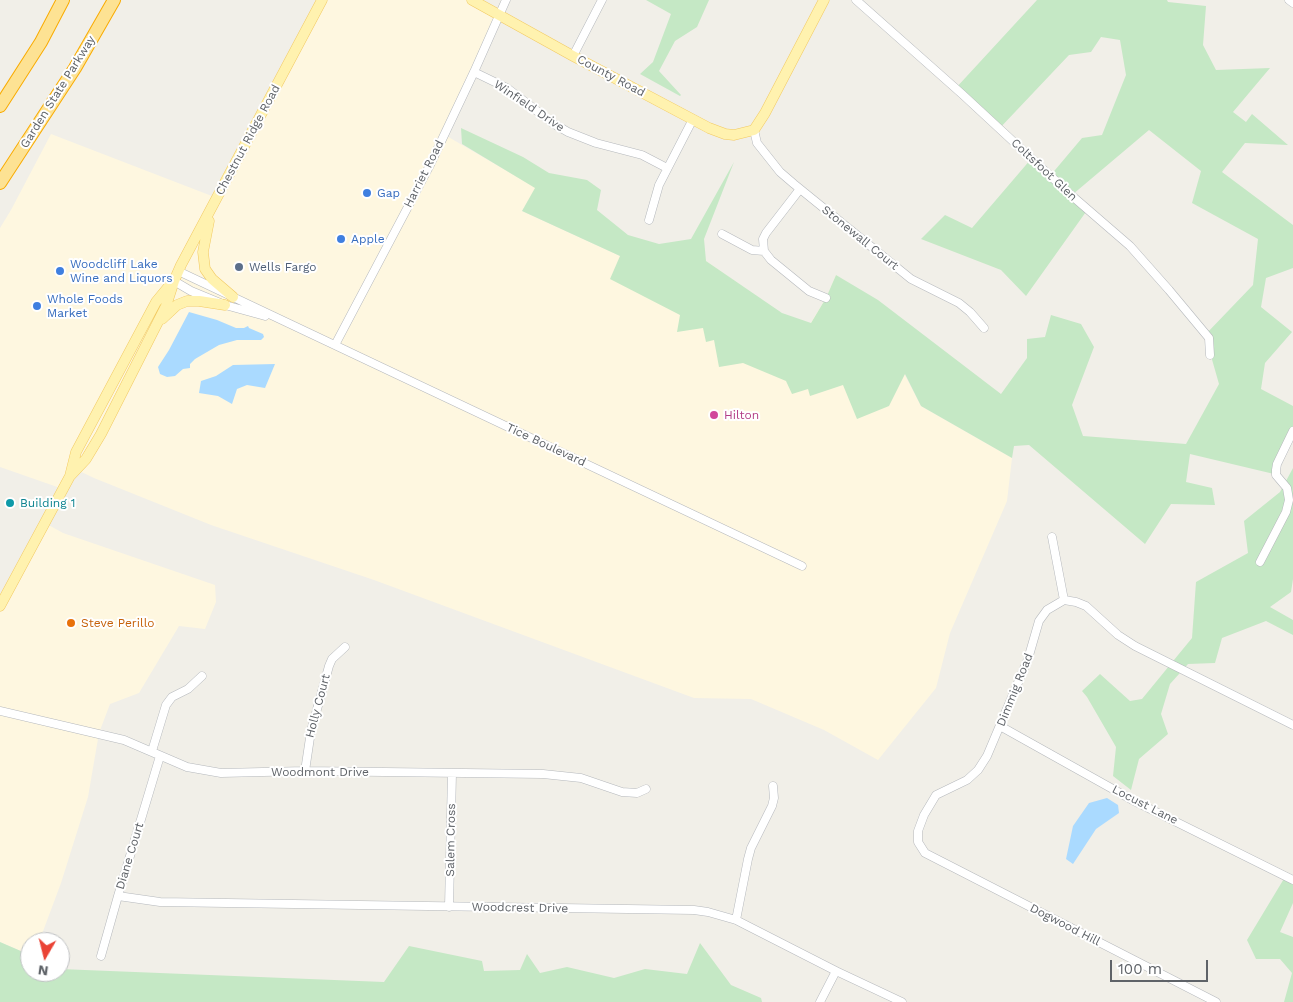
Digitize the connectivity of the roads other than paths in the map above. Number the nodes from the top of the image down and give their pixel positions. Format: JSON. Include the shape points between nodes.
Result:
{"nodes":[{"id":1,"x":63,"y":0,"type":"edge"},
{"id":2,"x":114,"y":0,"type":"edge"},
{"id":3,"x":322,"y":0,"type":"edge"},
{"id":4,"x":472,"y":0,"type":"edge"},
{"id":5,"x":506,"y":0,"type":"edge"},
{"id":6,"x":602,"y":0,"type":"edge"},
{"id":7,"x":824,"y":0,"type":"edge"},
{"id":8,"x":856,"y":0,"type":"edge"},
{"id":9,"x":1289,"y":0,"type":"edge"},
{"id":10,"x":1293,"y":3,"type":"edge"},
{"id":11,"x":499,"y":16,"type":"junction"},
{"id":12,"x":573,"y":56,"type":"junction"},
{"id":13,"x":474,"y":72,"type":"junction"},
{"id":14,"x":0,"y":106,"type":"edge"},
{"id":15,"x":693,"y":119,"type":"junction"},
{"id":16,"x":754,"y":130,"type":"junction"},
{"id":17,"x":667,"y":168,"type":"junction"},
{"id":18,"x":0,"y":183,"type":"edge"},
{"id":19,"x":800,"y":189,"type":"junction"},
{"id":20,"x":212,"y":208,"type":"junction"},
{"id":21,"x":649,"y":220,"type":"dead end"},
{"id":22,"x":722,"y":234,"type":"dead end"},
{"id":23,"x":764,"y":251,"type":"junction"},
{"id":24,"x":176,"y":276,"type":"junction"},
{"id":25,"x":826,"y":298,"type":"dead end"},
{"id":26,"x":229,"y":301,"type":"junction"},
{"id":27,"x":158,"y":323,"type":"junction"},
{"id":28,"x":984,"y":328,"type":"dead end"},
{"id":29,"x":335,"y":345,"type":"junction"},
{"id":30,"x":1210,"y":355,"type":"dead end"},
{"id":31,"x":1293,"y":431,"type":"edge"},
{"id":32,"x":70,"y":476,"type":"junction"},
{"id":33,"x":1052,"y":537,"type":"dead end"},
{"id":34,"x":1260,"y":562,"type":"dead end"},
{"id":35,"x":802,"y":566,"type":"dead end"},
{"id":36,"x":1064,"y":600,"type":"junction"},
{"id":37,"x":0,"y":606,"type":"edge"},
{"id":38,"x":345,"y":647,"type":"dead end"},
{"id":39,"x":202,"y":676,"type":"dead end"},
{"id":40,"x":0,"y":711,"type":"edge"},
{"id":41,"x":1293,"y":725,"type":"edge"},
{"id":42,"x":1000,"y":726,"type":"junction"},
{"id":43,"x":152,"y":751,"type":"junction"},
{"id":44,"x":160,"y":756,"type":"junction"},
{"id":45,"x":305,"y":771,"type":"junction"},
{"id":46,"x":452,"y":773,"type":"junction"},
{"id":47,"x":774,"y":786,"type":"dead end"},
{"id":48,"x":646,"y":790,"type":"dead end"},
{"id":49,"x":918,"y":842,"type":"joint"},
{"id":50,"x":1293,"y":880,"type":"edge"},
{"id":51,"x":118,"y":896,"type":"junction"},
{"id":52,"x":449,"y":907,"type":"junction"},
{"id":53,"x":736,"y":920,"type":"junction"},
{"id":54,"x":102,"y":956,"type":"dead end"},
{"id":55,"x":836,"y":971,"type":"junction"},
{"id":56,"x":820,"y":1002,"type":"edge"},
{"id":57,"x":902,"y":1002,"type":"edge"},
{"id":58,"x":1216,"y":1002,"type":"edge"}],
"edges":[{"from":1,"to":14,"type":"highway","via":[[41,42]]},
{"from":2,"to":18,"type":"highway","name":"Garden State Parkway","via":[[75,68]]},
{"from":3,"to":20,"type":"main road","name":"Chestnut Ridge Road"},
{"from":4,"to":11,"type":"main road","name":"County Road"},
{"from":5,"to":11,"type":"street","name":"Harriet Road"},
{"from":6,"to":12,"type":"street"},
{"from":7,"to":16,"type":"main road","via":[[770,106]]},
{"from":8,"to":30,"type":"street","name":"Coltsfoot Glen","via":[[1130,246],[1208,338]]},
{"from":9,"to":10,"type":"street"},
{"from":11,"to":12,"type":"main road","name":"County Road"},
{"from":11,"to":13,"type":"street","name":"Harriet Road"},
{"from":12,"to":15,"type":"main road","name":"County Road"},
{"from":13,"to":17,"type":"street","name":"Winfield Drive","via":[[507,88],[568,132],[642,155]]},
{"from":13,"to":29,"type":"street","name":"Harriet Road","via":[[429,166]]},
{"from":15,"to":16,"type":"main road","name":"County Road","via":[[724,134]]},
{"from":15,"to":17,"type":"street"},
{"from":16,"to":19,"type":"street","name":"Stonewall Court","via":[[757,143],[768,158]]},
{"from":17,"to":21,"type":"street","via":[[656,192]]},
{"from":19,"to":23,"type":"street","via":[[766,233]]},
{"from":19,"to":28,"type":"street","name":"Stonewall Court","via":[[911,279],[959,303]]},
{"from":20,"to":24,"type":"main road","name":"Chestnut Ridge Road"},
{"from":20,"to":26,"type":"main road","via":[[203,264]]},
{"from":22,"to":23,"type":"street","via":[[752,250]]},
{"from":23,"to":25,"type":"street","via":[[809,291]]},
{"from":24,"to":26,"type":"street","name":"Tice Boulevard"},
{"from":24,"to":26,"type":"street","name":"Tice Boulevard","via":[[191,291]]},
{"from":24,"to":27,"type":"main road","name":"Chestnut Ridge Road"},
{"from":24,"to":32,"type":"main road","name":"Chestnut Ridge Road","via":[[156,302],[76,452]]},
{"from":26,"to":27,"type":"main road","via":[[187,301]]},
{"from":26,"to":29,"type":"street","name":"Tice Boulevard","via":[[290,323]]},
{"from":27,"to":32,"type":"main road","name":"Chestnut Ridge Road","via":[[94,446]]},
{"from":29,"to":35,"type":"street","name":"Tice Boulevard"},
{"from":31,"to":34,"type":"street","via":[[1276,470],[1276,475],[1287,488],[1286,512]]},
{"from":32,"to":37,"type":"main road","name":"Chestnut Ridge Road"},
{"from":33,"to":36,"type":"street"},
{"from":36,"to":41,"type":"street","via":[[1086,606],[1135,646]]},
{"from":36,"to":42,"type":"street","name":"Dimmig Road","via":[[1047,610],[1038,621],[1028,659]]},
{"from":38,"to":45,"type":"street","name":"Holly Court","via":[[329,666],[311,731]]},
{"from":39,"to":43,"type":"street","via":[[166,705]]},
{"from":40,"to":43,"type":"street","name":"Woodmont Drive","via":[[107,735]]},
{"from":42,"to":49,"type":"street","name":"Dimmig Road","via":[[978,770],[932,800],[918,831]]},
{"from":42,"to":50,"type":"street","name":"Locust Lane","via":[[1136,802]]},
{"from":43,"to":44,"type":"street","name":"Woodmont Drive"},
{"from":44,"to":45,"type":"street","name":"Woodmont Drive","via":[[187,767],[221,773]]},
{"from":44,"to":51,"type":"street","name":"Diane Court"},
{"from":45,"to":46,"type":"street","name":"Woodmont Drive"},
{"from":46,"to":48,"type":"street","name":"Woodmont Drive","via":[[553,774],[581,778],[622,792]]},
{"from":46,"to":52,"type":"street","name":"Salem Cross"},
{"from":47,"to":53,"type":"street","via":[[772,806],[751,848]]},
{"from":49,"to":58,"type":"street","name":"Dogwood Hill","via":[[924,852]]},
{"from":51,"to":52,"type":"street","name":"Woodcrest Drive","via":[[160,902]]},
{"from":51,"to":54,"type":"street","name":"Diane Court"},
{"from":52,"to":53,"type":"street","name":"Woodcrest Drive","via":[[694,910]]},
{"from":53,"to":55,"type":"street","name":"Woodcrest Drive"},
{"from":55,"to":56,"type":"street"},
{"from":55,"to":57,"type":"street","name":"Woodcrest Drive"}]}
